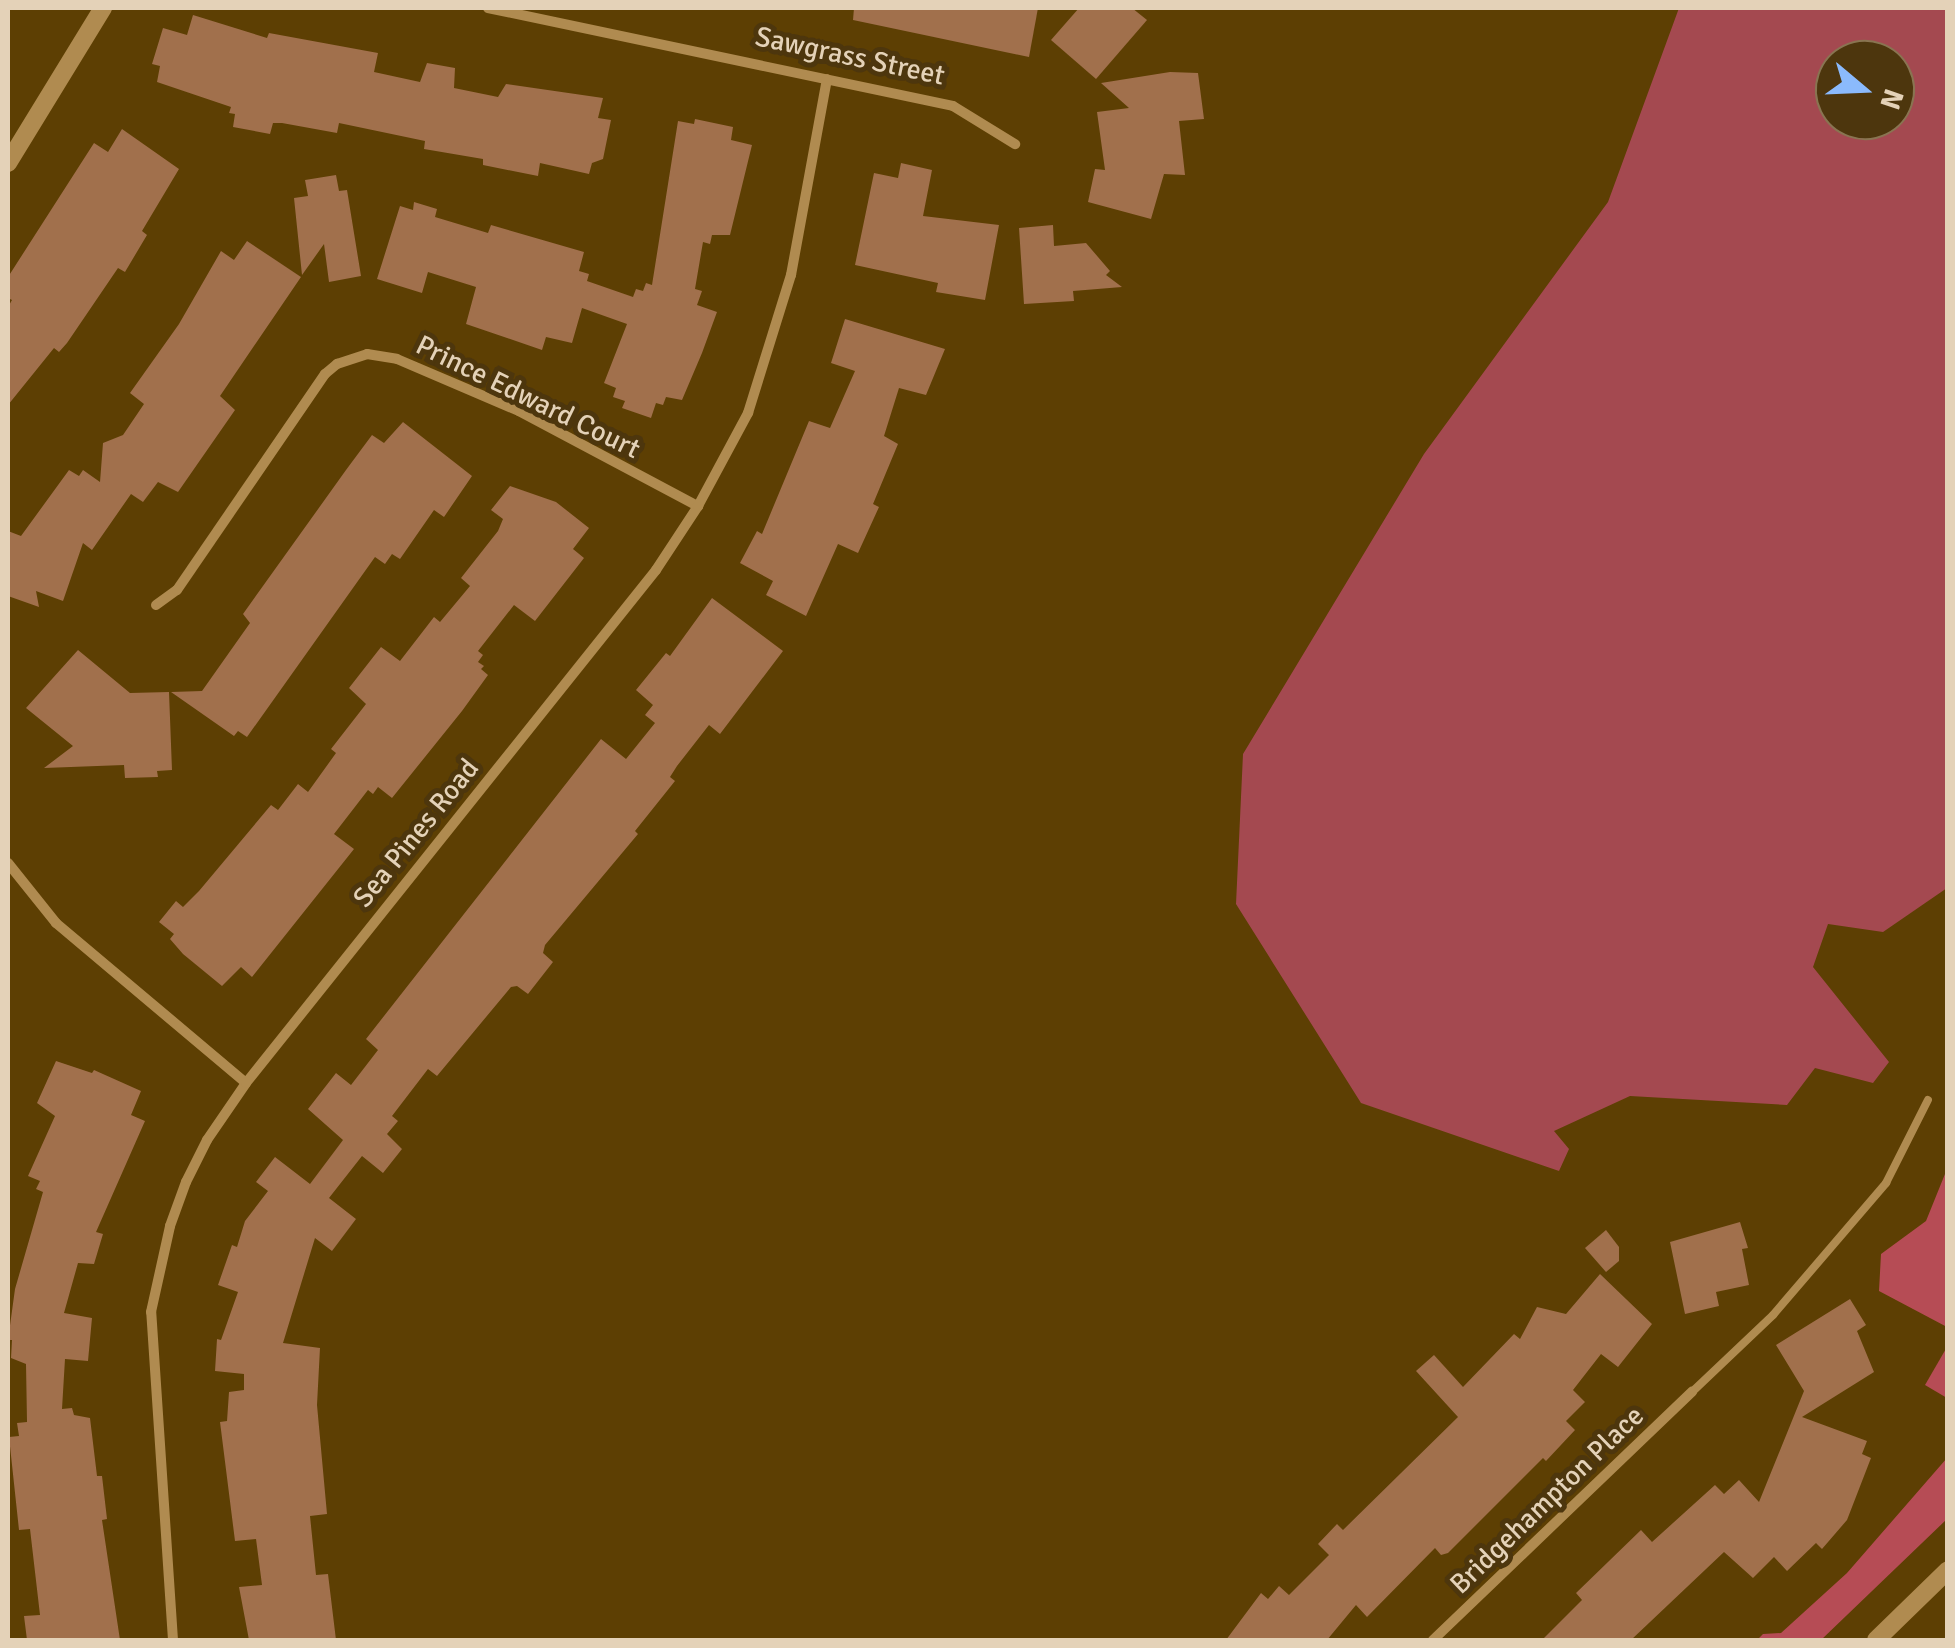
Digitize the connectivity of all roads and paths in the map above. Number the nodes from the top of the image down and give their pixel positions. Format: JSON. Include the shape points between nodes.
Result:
{"nodes":[{"id":1,"x":104,"y":8,"type":"edge"},
{"id":2,"x":488,"y":8,"type":"edge"},
{"id":3,"x":827,"y":79,"type":"junction"},
{"id":4,"x":1014,"y":144,"type":"dead end"},
{"id":5,"x":8,"y":164,"type":"edge"},
{"id":6,"x":698,"y":506,"type":"junction"},
{"id":7,"x":156,"y":605,"type":"dead end"},
{"id":8,"x":8,"y":863,"type":"edge"},
{"id":9,"x":246,"y":1083,"type":"junction"},
{"id":10,"x":1928,"y":1100,"type":"dead end"},
{"id":11,"x":1692,"y":1392,"type":"joint"},
{"id":12,"x":1948,"y":1570,"type":"edge"},
{"id":13,"x":173,"y":1640,"type":"edge"},
{"id":14,"x":1433,"y":1640,"type":"edge"},
{"id":15,"x":1876,"y":1640,"type":"edge"}],
"edges":[{"from":1,"to":5,"type":"street"},
{"from":2,"to":3,"type":"street","name":"Sawgrass Street"},
{"from":3,"to":4,"type":"street","name":"Sawgrass Street","via":[[953,106]]},
{"from":3,"to":6,"type":"street","name":"Sea Pines Road","via":[[791,276],[748,413]]},
{"from":6,"to":7,"type":"street","name":"Prince Edward Court","via":[[518,411],[397,359],[367,354],[326,374],[177,590]]},
{"from":6,"to":9,"type":"street","name":"Sea Pines Road","via":[[656,570]]},
{"from":8,"to":9,"type":"street","via":[[56,923]]},
{"from":9,"to":13,"type":"street","name":"Sea Pines Road","via":[[186,1182],[151,1312]]},
{"from":10,"to":11,"type":"lane","via":[[1886,1183],[1773,1314]]},
{"from":11,"to":14,"type":"street","name":"Bridgehampton Place"},
{"from":12,"to":15,"type":"street"}]}
